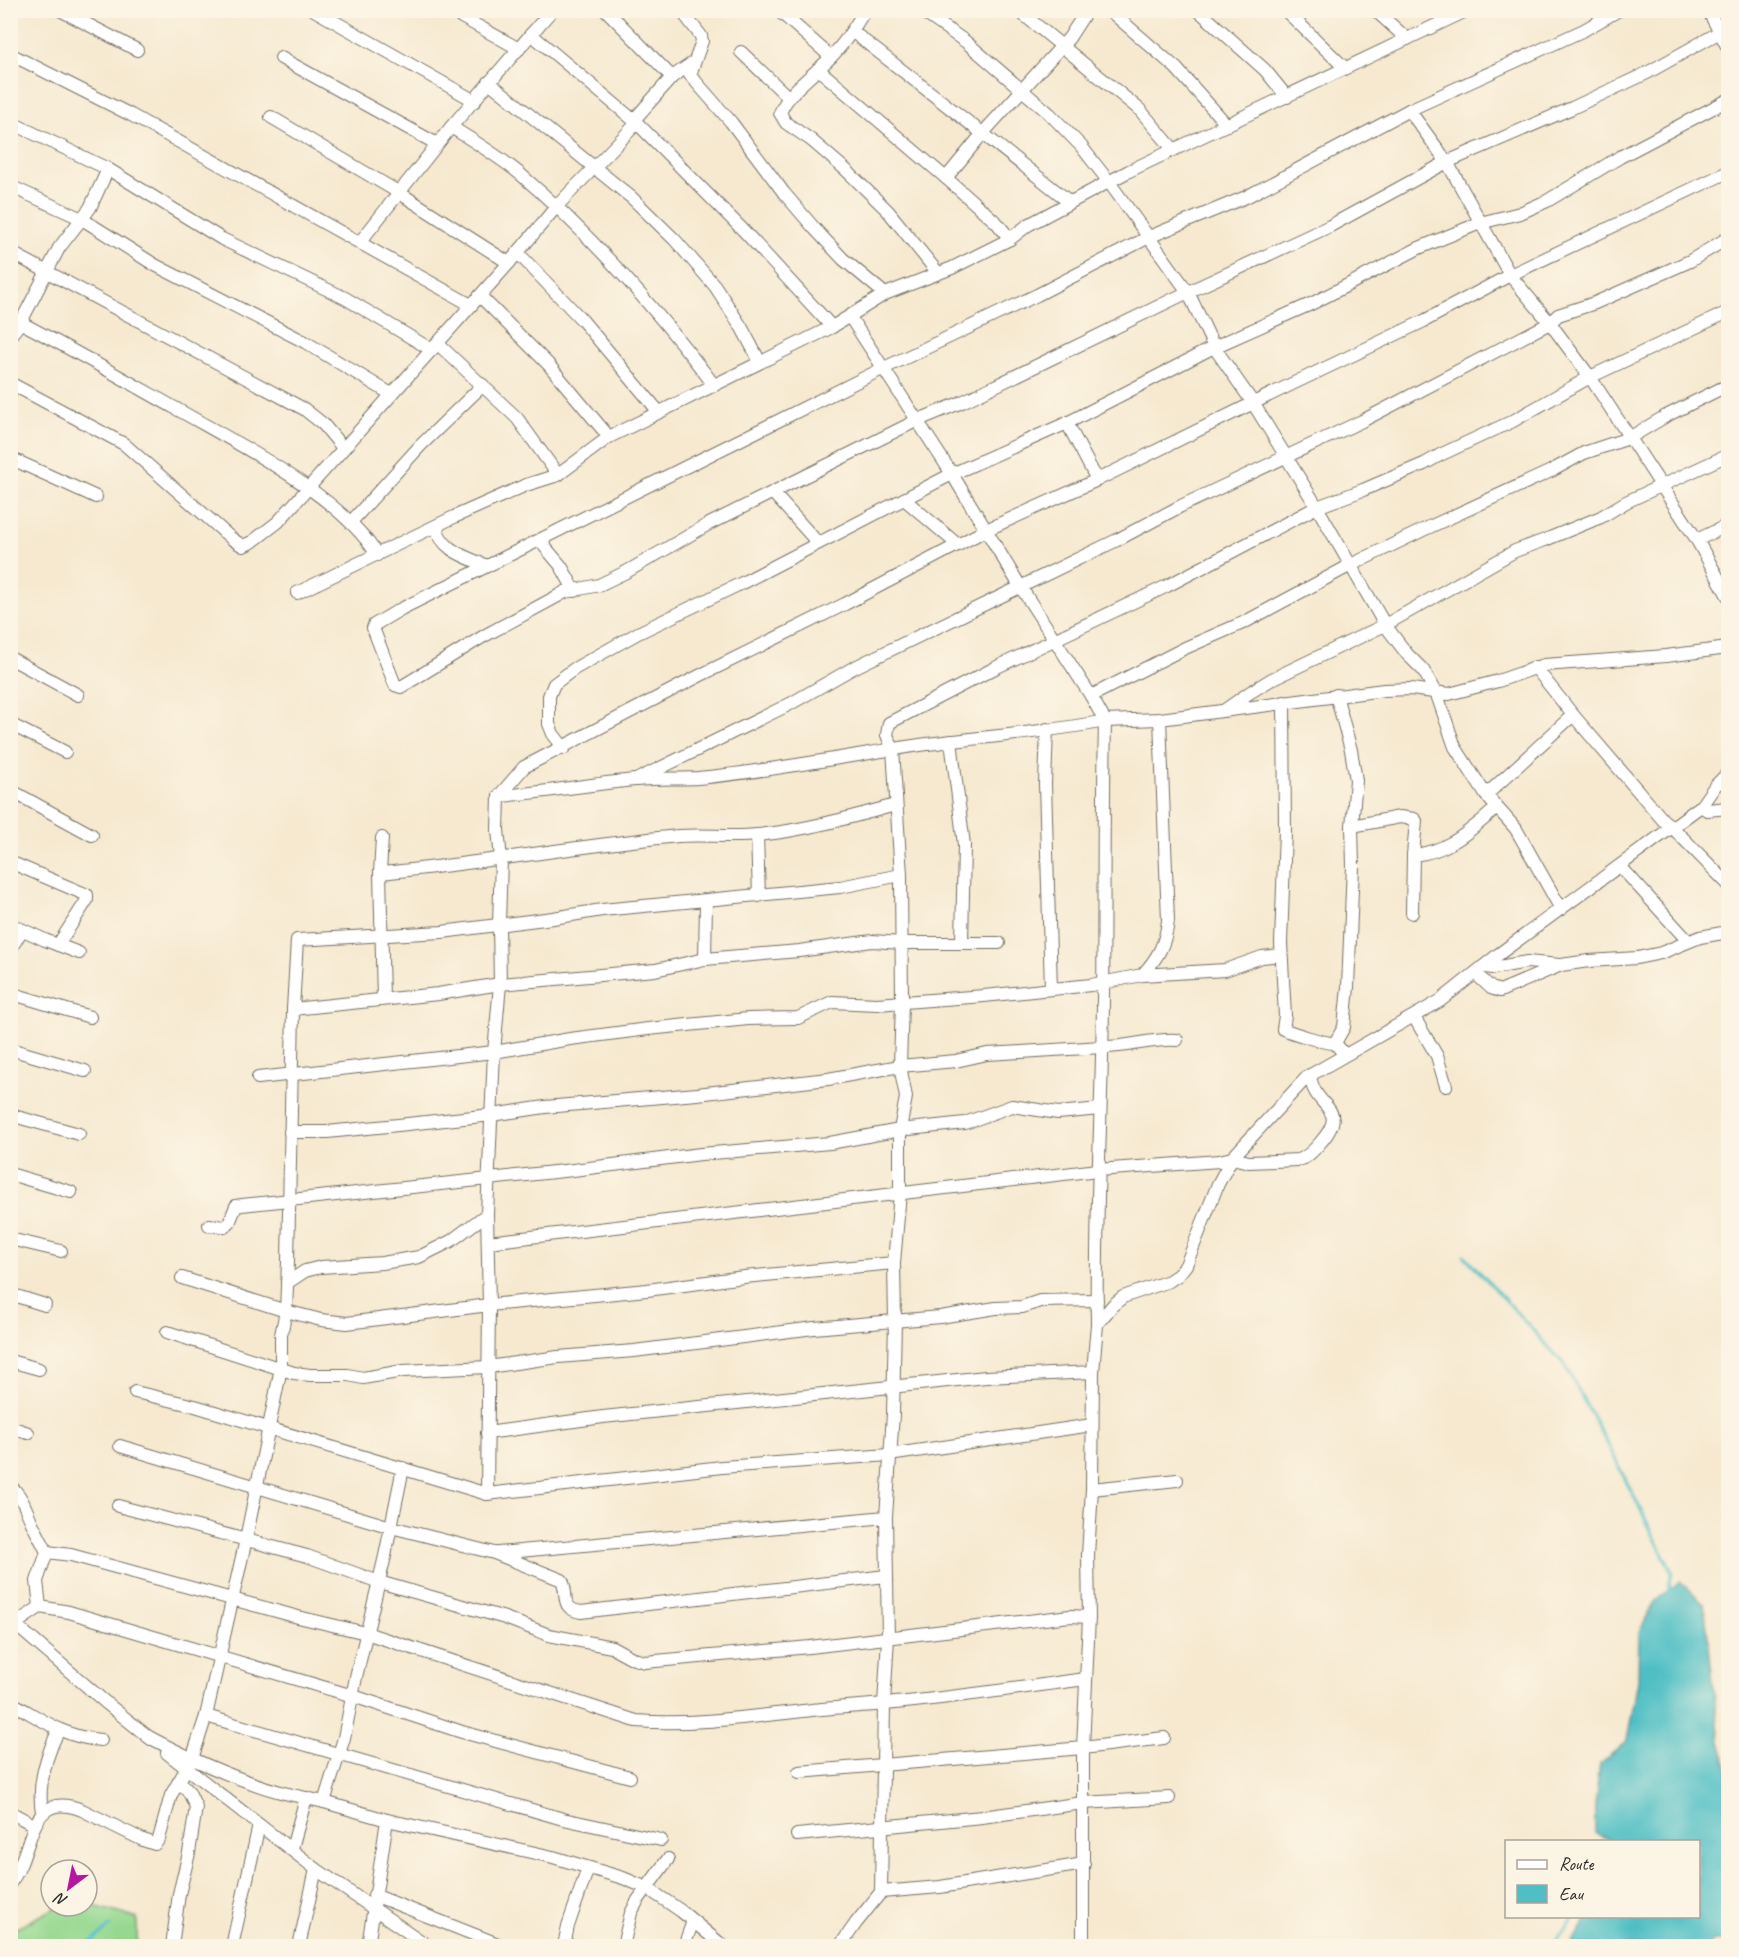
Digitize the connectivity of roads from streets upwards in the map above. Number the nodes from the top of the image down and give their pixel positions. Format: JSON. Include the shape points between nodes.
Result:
{"nodes":[{"id":1,"x":60,"y":10,"type":"edge"},
{"id":2,"x":314,"y":10,"type":"edge"},
{"id":3,"x":449,"y":10,"type":"edge"},
{"id":4,"x":552,"y":10,"type":"edge"},
{"id":5,"x":606,"y":10,"type":"edge"},
{"id":6,"x":681,"y":10,"type":"edge"},
{"id":7,"x":778,"y":10,"type":"edge"},
{"id":8,"x":865,"y":10,"type":"edge"},
{"id":9,"x":920,"y":10,"type":"edge"},
{"id":10,"x":1018,"y":10,"type":"edge"},
{"id":11,"x":1087,"y":10,"type":"edge"},
{"id":12,"x":1108,"y":10,"type":"edge"},
{"id":13,"x":1198,"y":10,"type":"edge"},
{"id":14,"x":1285,"y":10,"type":"edge"},
{"id":15,"x":1375,"y":10,"type":"edge"},
{"id":16,"x":1619,"y":10,"type":"edge"},
{"id":17,"x":1708,"y":10,"type":"edge"},
{"id":18,"x":1463,"y":12,"type":"edge"},
{"id":19,"x":853,"y":32,"type":"junction"},
{"id":20,"x":1720,"y":32,"type":"junction"},
{"id":21,"x":531,"y":34,"type":"junction"},
{"id":22,"x":1407,"y":39,"type":"junction"},
{"id":23,"x":1061,"y":45,"type":"junction"},
{"id":24,"x":1728,"y":48,"type":"edge"},
{"id":25,"x":519,"y":49,"type":"junction"},
{"id":26,"x":137,"y":50,"type":"dead end"},
{"id":27,"x":741,"y":52,"type":"dead end"},
{"id":28,"x":10,"y":54,"type":"edge"},
{"id":29,"x":831,"y":57,"type":"junction"},
{"id":30,"x":282,"y":58,"type":"dead end"},
{"id":31,"x":694,"y":62,"type":"junction"},
{"id":32,"x":1345,"y":68,"type":"junction"},
{"id":33,"x":818,"y":69,"type":"junction"},
{"id":34,"x":672,"y":77,"type":"junction"},
{"id":35,"x":489,"y":82,"type":"junction"},
{"id":36,"x":1022,"y":90,"type":"junction"},
{"id":37,"x":1287,"y":97,"type":"junction"},
{"id":38,"x":789,"y":98,"type":"junction"},
{"id":39,"x":1728,"y":100,"type":"edge"},
{"id":40,"x":475,"y":101,"type":"junction"},
{"id":41,"x":1409,"y":110,"type":"junction"},
{"id":42,"x":271,"y":117,"type":"dead end"},
{"id":43,"x":635,"y":121,"type":"junction"},
{"id":44,"x":10,"y":122,"type":"edge"},
{"id":45,"x":1227,"y":125,"type":"junction"},
{"id":46,"x":451,"y":126,"type":"junction"},
{"id":47,"x":983,"y":133,"type":"junction"},
{"id":48,"x":437,"y":144,"type":"junction"},
{"id":49,"x":1173,"y":149,"type":"junction"},
{"id":50,"x":1447,"y":162,"type":"junction"},
{"id":51,"x":593,"y":166,"type":"junction"},
{"id":52,"x":108,"y":169,"type":"junction"},
{"id":53,"x":1728,"y":172,"type":"edge"},
{"id":54,"x":946,"y":178,"type":"junction"},
{"id":55,"x":1109,"y":182,"type":"junction"},
{"id":56,"x":10,"y":186,"type":"edge"},
{"id":57,"x":398,"y":192,"type":"junction"},
{"id":58,"x":1070,"y":202,"type":"junction"},
{"id":59,"x":556,"y":207,"type":"junction"},
{"id":60,"x":82,"y":219,"type":"junction"},
{"id":61,"x":1480,"y":223,"type":"junction"},
{"id":62,"x":1149,"y":237,"type":"junction"},
{"id":63,"x":1010,"y":238,"type":"junction"},
{"id":64,"x":1728,"y":238,"type":"edge"},
{"id":65,"x":360,"y":242,"type":"junction"},
{"id":66,"x":10,"y":252,"type":"edge"},
{"id":67,"x":514,"y":258,"type":"junction"},
{"id":68,"x":46,"y":272,"type":"junction"},
{"id":69,"x":938,"y":273,"type":"junction"},
{"id":70,"x":1510,"y":275,"type":"junction"},
{"id":71,"x":1188,"y":292,"type":"junction"},
{"id":72,"x":885,"y":294,"type":"junction"},
{"id":73,"x":475,"y":301,"type":"junction"},
{"id":74,"x":1728,"y":312,"type":"edge"},
{"id":75,"x":850,"y":318,"type":"junction"},
{"id":76,"x":16,"y":319,"type":"edge"},
{"id":77,"x":1550,"y":323,"type":"junction"},
{"id":78,"x":832,"y":327,"type":"junction"},
{"id":79,"x":10,"y":336,"type":"edge"},
{"id":80,"x":435,"y":346,"type":"junction"},
{"id":81,"x":1214,"y":347,"type":"junction"},
{"id":82,"x":760,"y":362,"type":"junction"},
{"id":83,"x":882,"y":369,"type":"junction"},
{"id":84,"x":1590,"y":378,"type":"junction"},
{"id":85,"x":10,"y":383,"type":"edge"},
{"id":86,"x":483,"y":385,"type":"junction"},
{"id":87,"x":714,"y":385,"type":"junction"},
{"id":88,"x":1728,"y":385,"type":"edge"},
{"id":89,"x":391,"y":394,"type":"junction"},
{"id":90,"x":1252,"y":403,"type":"junction"},
{"id":91,"x":659,"y":412,"type":"junction"},
{"id":92,"x":916,"y":421,"type":"junction"},
{"id":93,"x":1067,"y":423,"type":"junction"},
{"id":94,"x":609,"y":437,"type":"junction"},
{"id":95,"x":1629,"y":438,"type":"junction"},
{"id":96,"x":343,"y":448,"type":"junction"},
{"id":97,"x":1728,"y":455,"type":"edge"},
{"id":98,"x":1284,"y":457,"type":"junction"},
{"id":99,"x":10,"y":458,"type":"edge"},
{"id":100,"x":952,"y":474,"type":"junction"},
{"id":101,"x":558,"y":475,"type":"junction"},
{"id":102,"x":1097,"y":480,"type":"junction"},
{"id":103,"x":1662,"y":486,"type":"junction"},
{"id":104,"x":308,"y":488,"type":"junction"},
{"id":105,"x":772,"y":493,"type":"junction"},
{"id":106,"x":96,"y":497,"type":"dead end"},
{"id":107,"x":904,"y":499,"type":"junction"},
{"id":108,"x":1317,"y":507,"type":"junction"},
{"id":109,"x":351,"y":522,"type":"junction"},
{"id":110,"x":1728,"y":525,"type":"edge"},
{"id":111,"x":436,"y":526,"type":"junction"},
{"id":112,"x":986,"y":530,"type":"junction"},
{"id":113,"x":1697,"y":540,"type":"junction"},
{"id":114,"x":540,"y":541,"type":"junction"},
{"id":115,"x":818,"y":543,"type":"junction"},
{"id":116,"x":958,"y":546,"type":"junction"},
{"id":117,"x":377,"y":555,"type":"junction"},
{"id":118,"x":487,"y":566,"type":"junction"},
{"id":119,"x":1349,"y":566,"type":"junction"},
{"id":120,"x":1020,"y":586,"type":"junction"},
{"id":121,"x":575,"y":591,"type":"junction"},
{"id":122,"x":297,"y":593,"type":"dead end"},
{"id":123,"x":1728,"y":596,"type":"edge"},
{"id":124,"x":1384,"y":625,"type":"junction"},
{"id":125,"x":1054,"y":640,"type":"junction"},
{"id":126,"x":1728,"y":648,"type":"edge"},
{"id":127,"x":10,"y":658,"type":"edge"},
{"id":128,"x":1535,"y":667,"type":"junction"},
{"id":129,"x":1436,"y":692,"type":"junction"},
{"id":130,"x":78,"y":695,"type":"dead end"},
{"id":131,"x":1336,"y":695,"type":"junction"},
{"id":132,"x":1091,"y":696,"type":"junction"},
{"id":133,"x":1284,"y":702,"type":"junction"},
{"id":134,"x":1224,"y":711,"type":"junction"},
{"id":135,"x":1573,"y":715,"type":"junction"},
{"id":136,"x":1160,"y":718,"type":"junction"},
{"id":137,"x":1105,"y":721,"type":"junction"},
{"id":138,"x":10,"y":724,"type":"edge"},
{"id":139,"x":1047,"y":729,"type":"junction"},
{"id":140,"x":951,"y":741,"type":"junction"},
{"id":141,"x":564,"y":748,"type":"junction"},
{"id":142,"x":893,"y":749,"type":"junction"},
{"id":143,"x":65,"y":752,"type":"dead end"},
{"id":144,"x":1728,"y":773,"type":"edge"},
{"id":145,"x":636,"y":780,"type":"junction"},
{"id":146,"x":10,"y":790,"type":"edge"},
{"id":147,"x":1486,"y":795,"type":"junction"},
{"id":148,"x":499,"y":796,"type":"junction"},
{"id":149,"x":895,"y":805,"type":"junction"},
{"id":150,"x":1701,"y":806,"type":"junction"},
{"id":151,"x":1497,"y":808,"type":"junction"},
{"id":152,"x":1728,"y":808,"type":"edge"},
{"id":153,"x":1352,"y":826,"type":"junction"},
{"id":154,"x":1672,"y":827,"type":"junction"},
{"id":155,"x":92,"y":835,"type":"dead end"},
{"id":156,"x":757,"y":835,"type":"junction"},
{"id":157,"x":382,"y":838,"type":"dead end"},
{"id":158,"x":1413,"y":855,"type":"junction"},
{"id":159,"x":501,"y":860,"type":"junction"},
{"id":160,"x":10,"y":862,"type":"edge"},
{"id":161,"x":1620,"y":866,"type":"junction"},
{"id":162,"x":380,"y":873,"type":"junction"},
{"id":163,"x":901,"y":875,"type":"junction"},
{"id":164,"x":1728,"y":884,"type":"edge"},
{"id":165,"x":759,"y":896,"type":"junction"},
{"id":166,"x":706,"y":901,"type":"junction"},
{"id":167,"x":1561,"y":909,"type":"junction"},
{"id":168,"x":1412,"y":913,"type":"dead end"},
{"id":169,"x":10,"y":924,"type":"edge"},
{"id":170,"x":499,"y":924,"type":"junction"},
{"id":171,"x":22,"y":930,"type":"junction"},
{"id":172,"x":1728,"y":932,"type":"edge"},
{"id":173,"x":381,"y":937,"type":"junction"},
{"id":174,"x":1688,"y":941,"type":"junction"},
{"id":175,"x":902,"y":943,"type":"junction"},
{"id":176,"x":962,"y":943,"type":"junction"},
{"id":177,"x":999,"y":943,"type":"dead end"},
{"id":178,"x":58,"y":945,"type":"junction"},
{"id":179,"x":10,"y":950,"type":"edge"},
{"id":180,"x":79,"y":953,"type":"dead end"},
{"id":181,"x":1281,"y":955,"type":"junction"},
{"id":182,"x":705,"y":959,"type":"junction"},
{"id":183,"x":1560,"y":965,"type":"junction"},
{"id":184,"x":1480,"y":970,"type":"junction"},
{"id":185,"x":1142,"y":975,"type":"junction"},
{"id":186,"x":500,"y":984,"type":"junction"},
{"id":187,"x":1102,"y":984,"type":"junction"},
{"id":188,"x":1051,"y":988,"type":"junction"},
{"id":189,"x":10,"y":993,"type":"edge"},
{"id":190,"x":383,"y":999,"type":"junction"},
{"id":191,"x":902,"y":1002,"type":"junction"},
{"id":192,"x":293,"y":1009,"type":"junction"},
{"id":193,"x":90,"y":1017,"type":"dead end"},
{"id":194,"x":1414,"y":1017,"type":"junction"},
{"id":195,"x":1178,"y":1040,"type":"dead end"},
{"id":196,"x":1335,"y":1043,"type":"junction"},
{"id":197,"x":1102,"y":1047,"type":"junction"},
{"id":198,"x":10,"y":1049,"type":"edge"},
{"id":199,"x":494,"y":1052,"type":"junction"},
{"id":200,"x":1344,"y":1054,"type":"junction"},
{"id":201,"x":900,"y":1066,"type":"junction"},
{"id":202,"x":85,"y":1071,"type":"dead end"},
{"id":203,"x":291,"y":1075,"type":"junction"},
{"id":204,"x":1310,"y":1076,"type":"junction"},
{"id":205,"x":258,"y":1078,"type":"dead end"},
{"id":206,"x":1446,"y":1086,"type":"dead end"},
{"id":207,"x":1100,"y":1109,"type":"junction"},
{"id":208,"x":10,"y":1115,"type":"edge"},
{"id":209,"x":492,"y":1115,"type":"junction"},
{"id":210,"x":900,"y":1130,"type":"junction"},
{"id":211,"x":290,"y":1132,"type":"junction"},
{"id":212,"x":79,"y":1134,"type":"dead end"},
{"id":213,"x":1232,"y":1158,"type":"junction"},
{"id":214,"x":1098,"y":1170,"type":"junction"},
{"id":215,"x":10,"y":1174,"type":"edge"},
{"id":216,"x":488,"y":1179,"type":"junction"},
{"id":217,"x":71,"y":1192,"type":"dead end"},
{"id":218,"x":900,"y":1193,"type":"junction"},
{"id":219,"x":290,"y":1201,"type":"junction"},
{"id":220,"x":487,"y":1214,"type":"junction"},
{"id":221,"x":209,"y":1226,"type":"dead end"},
{"id":222,"x":10,"y":1239,"type":"edge"},
{"id":223,"x":488,"y":1242,"type":"junction"},
{"id":224,"x":61,"y":1251,"type":"dead end"},
{"id":225,"x":894,"y":1263,"type":"junction"},
{"id":226,"x":182,"y":1278,"type":"dead end"},
{"id":227,"x":287,"y":1283,"type":"junction"},
{"id":228,"x":10,"y":1294,"type":"edge"},
{"id":229,"x":1097,"y":1300,"type":"junction"},
{"id":230,"x":45,"y":1305,"type":"dead end"},
{"id":231,"x":489,"y":1305,"type":"junction"},
{"id":232,"x":286,"y":1311,"type":"junction"},
{"id":233,"x":895,"y":1320,"type":"junction"},
{"id":234,"x":1097,"y":1324,"type":"junction"},
{"id":235,"x":167,"y":1332,"type":"dead end"},
{"id":236,"x":10,"y":1361,"type":"edge"},
{"id":237,"x":488,"y":1367,"type":"junction"},
{"id":238,"x":281,"y":1368,"type":"junction"},
{"id":239,"x":39,"y":1369,"type":"dead end"},
{"id":240,"x":1093,"y":1372,"type":"junction"},
{"id":241,"x":893,"y":1386,"type":"junction"},
{"id":242,"x":135,"y":1392,"type":"dead end"},
{"id":243,"x":1092,"y":1425,"type":"junction"},
{"id":244,"x":10,"y":1427,"type":"edge"},
{"id":245,"x":269,"y":1429,"type":"junction"},
{"id":246,"x":28,"y":1433,"type":"dead end"},
{"id":247,"x":487,"y":1433,"type":"junction"},
{"id":248,"x":120,"y":1446,"type":"dead end"},
{"id":249,"x":889,"y":1455,"type":"junction"},
{"id":250,"x":403,"y":1468,"type":"junction"},
{"id":251,"x":1177,"y":1480,"type":"dead end"},
{"id":252,"x":10,"y":1486,"type":"edge"},
{"id":253,"x":256,"y":1486,"type":"junction"},
{"id":254,"x":1092,"y":1489,"type":"junction"},
{"id":255,"x":487,"y":1494,"type":"junction"},
{"id":256,"x":118,"y":1506,"type":"dead end"},
{"id":257,"x":886,"y":1516,"type":"junction"},
{"id":258,"x":391,"y":1527,"type":"junction"},
{"id":259,"x":246,"y":1539,"type":"junction"},
{"id":260,"x":47,"y":1552,"type":"junction"},
{"id":261,"x":494,"y":1553,"type":"junction"},
{"id":262,"x":886,"y":1576,"type":"junction"},
{"id":263,"x":379,"y":1582,"type":"junction"},
{"id":264,"x":232,"y":1599,"type":"junction"},
{"id":265,"x":40,"y":1606,"type":"junction"},
{"id":266,"x":1089,"y":1617,"type":"junction"},
{"id":267,"x":13,"y":1622,"type":"edge"},
{"id":268,"x":366,"y":1633,"type":"junction"},
{"id":269,"x":888,"y":1638,"type":"junction"},
{"id":270,"x":219,"y":1656,"type":"junction"},
{"id":271,"x":1085,"y":1679,"type":"junction"},
{"id":272,"x":353,"y":1696,"type":"junction"},
{"id":273,"x":10,"y":1702,"type":"edge"},
{"id":274,"x":884,"y":1704,"type":"junction"},
{"id":275,"x":206,"y":1716,"type":"junction"},
{"id":276,"x":58,"y":1729,"type":"junction"},
{"id":277,"x":1164,"y":1738,"type":"dead end"},
{"id":278,"x":101,"y":1740,"type":"dead end"},
{"id":279,"x":1083,"y":1748,"type":"junction"},
{"id":280,"x":341,"y":1754,"type":"junction"},
{"id":281,"x":884,"y":1763,"type":"junction"},
{"id":282,"x":189,"y":1764,"type":"junction"},
{"id":283,"x":799,"y":1772,"type":"dead end"},
{"id":284,"x":630,"y":1777,"type":"dead end"},
{"id":285,"x":179,"y":1781,"type":"junction"},
{"id":286,"x":306,"y":1798,"type":"junction"},
{"id":287,"x":1169,"y":1798,"type":"dead end"},
{"id":288,"x":324,"y":1802,"type":"junction"},
{"id":289,"x":1083,"y":1803,"type":"junction"},
{"id":290,"x":10,"y":1812,"type":"edge"},
{"id":291,"x":42,"y":1812,"type":"junction"},
{"id":292,"x":387,"y":1820,"type":"junction"},
{"id":293,"x":34,"y":1825,"type":"junction"},
{"id":294,"x":259,"y":1825,"type":"junction"},
{"id":295,"x":882,"y":1826,"type":"junction"},
{"id":296,"x":797,"y":1835,"type":"dead end"},
{"id":297,"x":661,"y":1840,"type":"dead end"},
{"id":298,"x":292,"y":1848,"type":"junction"},
{"id":299,"x":668,"y":1858,"type":"dead end"},
{"id":300,"x":1084,"y":1864,"type":"junction"},
{"id":301,"x":588,"y":1868,"type":"junction"},
{"id":302,"x":316,"y":1869,"type":"junction"},
{"id":303,"x":10,"y":1883,"type":"edge"},
{"id":304,"x":647,"y":1888,"type":"junction"},
{"id":305,"x":881,"y":1892,"type":"junction"},
{"id":306,"x":375,"y":1895,"type":"junction"},
{"id":307,"x":373,"y":1909,"type":"junction"},
{"id":308,"x":693,"y":1921,"type":"junction"},
{"id":309,"x":172,"y":1947,"type":"edge"},
{"id":310,"x":232,"y":1947,"type":"edge"},
{"id":311,"x":299,"y":1947,"type":"edge"},
{"id":312,"x":368,"y":1947,"type":"edge"},
{"id":313,"x":428,"y":1947,"type":"edge"},
{"id":314,"x":503,"y":1947,"type":"edge"},
{"id":315,"x":564,"y":1947,"type":"edge"},
{"id":316,"x":623,"y":1947,"type":"edge"},
{"id":317,"x":684,"y":1947,"type":"edge"},
{"id":318,"x":723,"y":1947,"type":"edge"},
{"id":319,"x":840,"y":1947,"type":"edge"},
{"id":320,"x":1083,"y":1947,"type":"edge"}],
"edges":[{"from":1,"to":26,"type":"street"},
{"from":2,"to":40,"type":"street"},
{"from":3,"to":25,"type":"street"},
{"from":4,"to":21,"type":"street"},
{"from":5,"to":34,"type":"street"},
{"from":6,"to":31,"type":"street","via":[[701,36]]},
{"from":7,"to":29,"type":"street"},
{"from":8,"to":19,"type":"street"},
{"from":9,"to":36,"type":"street","via":[[966,42]]},
{"from":10,"to":23,"type":"street"},
{"from":11,"to":23,"type":"street"},
{"from":12,"to":45,"type":"street","via":[[1176,68]]},
{"from":13,"to":37,"type":"street","via":[[1265,70]]},
{"from":14,"to":32,"type":"street"},
{"from":15,"to":22,"type":"street"},
{"from":16,"to":41,"type":"street","via":[[1584,30]]},
{"from":17,"to":20,"type":"street"},
{"from":18,"to":22,"type":"street"},
{"from":19,"to":29,"type":"street"},
{"from":19,"to":47,"type":"street"},
{"from":20,"to":24,"type":"street"},
{"from":20,"to":50,"type":"street","via":[[1647,73]]},
{"from":21,"to":25,"type":"street"},
{"from":21,"to":43,"type":"street"},
{"from":22,"to":32,"type":"street"},
{"from":23,"to":36,"type":"street"},
{"from":23,"to":49,"type":"street","via":[[1140,110]]},
{"from":25,"to":35,"type":"street"},
{"from":27,"to":38,"type":"street"},
{"from":28,"to":65,"type":"street"},
{"from":29,"to":33,"type":"street"},
{"from":30,"to":48,"type":"street"},
{"from":31,"to":34,"type":"street"},
{"from":31,"to":72,"type":"street","via":[[690,75],[784,193],[843,259]]},
{"from":32,"to":37,"type":"street"},
{"from":33,"to":38,"type":"street"},
{"from":33,"to":54,"type":"street"},
{"from":34,"to":43,"type":"street"},
{"from":35,"to":40,"type":"street"},
{"from":35,"to":51,"type":"street"},
{"from":36,"to":47,"type":"street"},
{"from":36,"to":55,"type":"street","via":[[1081,146]]},
{"from":37,"to":45,"type":"street"},
{"from":38,"to":69,"type":"street","via":[[780,113],[786,123],[846,170],[888,212]]},
{"from":39,"to":61,"type":"street","via":[[1547,201]]},
{"from":40,"to":46,"type":"street"},
{"from":41,"to":50,"type":"street"},
{"from":41,"to":62,"type":"street","via":[[1246,197]]},
{"from":42,"to":57,"type":"street"},
{"from":43,"to":51,"type":"street"},
{"from":43,"to":78,"type":"street"},
{"from":44,"to":52,"type":"street"},
{"from":45,"to":49,"type":"street"},
{"from":46,"to":48,"type":"street"},
{"from":46,"to":59,"type":"street","via":[[518,173]]},
{"from":47,"to":54,"type":"street"},
{"from":47,"to":58,"type":"street"},
{"from":48,"to":57,"type":"street"},
{"from":49,"to":55,"type":"street"},
{"from":50,"to":61,"type":"street"},
{"from":50,"to":71,"type":"street","via":[[1329,226]]},
{"from":51,"to":59,"type":"street"},
{"from":51,"to":82,"type":"street","via":[[675,240],[715,286]]},
{"from":52,"to":60,"type":"street"},
{"from":52,"to":80,"type":"street","via":[[222,239]]},
{"from":53,"to":70,"type":"street"},
{"from":54,"to":63,"type":"street"},
{"from":55,"to":58,"type":"street"},
{"from":55,"to":62,"type":"street"},
{"from":56,"to":60,"type":"street"},
{"from":57,"to":65,"type":"street"},
{"from":57,"to":67,"type":"street"},
{"from":58,"to":63,"type":"street"},
{"from":59,"to":67,"type":"street"},
{"from":59,"to":87,"type":"street","via":[[678,337]]},
{"from":60,"to":68,"type":"street"},
{"from":60,"to":89,"type":"street","via":[[155,265],[305,342]]},
{"from":61,"to":70,"type":"street"},
{"from":61,"to":81,"type":"street","via":[[1419,248],[1314,303]]},
{"from":62,"to":71,"type":"street"},
{"from":62,"to":83,"type":"street"},
{"from":63,"to":69,"type":"street"},
{"from":64,"to":77,"type":"street","via":[[1690,261],[1558,315]]},
{"from":65,"to":73,"type":"street"},
{"from":66,"to":68,"type":"street"},
{"from":67,"to":73,"type":"street"},
{"from":67,"to":91,"type":"street","via":[[547,282]]},
{"from":68,"to":76,"type":"street"},
{"from":68,"to":96,"type":"street","via":[[304,409],[323,423]]},
{"from":69,"to":72,"type":"street"},
{"from":70,"to":77,"type":"street"},
{"from":70,"to":90,"type":"street"},
{"from":71,"to":81,"type":"street"},
{"from":71,"to":92,"type":"street"},
{"from":72,"to":75,"type":"street"},
{"from":73,"to":80,"type":"street"},
{"from":73,"to":94,"type":"street","via":[[548,364]]},
{"from":74,"to":84,"type":"street"},
{"from":75,"to":78,"type":"street"},
{"from":75,"to":83,"type":"street"},
{"from":76,"to":79,"type":"street"},
{"from":76,"to":104,"type":"street","via":[[256,454]]},
{"from":77,"to":84,"type":"street"},
{"from":77,"to":98,"type":"street"},
{"from":78,"to":82,"type":"street"},
{"from":80,"to":86,"type":"street"},
{"from":80,"to":89,"type":"street"},
{"from":81,"to":90,"type":"street"},
{"from":81,"to":93,"type":"street"},
{"from":82,"to":87,"type":"street"},
{"from":83,"to":92,"type":"street"},
{"from":83,"to":114,"type":"street"},
{"from":84,"to":95,"type":"street"},
{"from":84,"to":108,"type":"street","via":[[1424,465]]},
{"from":85,"to":104,"type":"street","via":[[124,444],[243,546],[278,522]]},
{"from":86,"to":101,"type":"street","via":[[517,418]]},
{"from":86,"to":109,"type":"street","via":[[420,446]]},
{"from":87,"to":91,"type":"street"},
{"from":88,"to":95,"type":"street"},
{"from":89,"to":96,"type":"street"},
{"from":90,"to":98,"type":"street"},
{"from":90,"to":102,"type":"street"},
{"from":91,"to":94,"type":"street"},
{"from":92,"to":100,"type":"street"},
{"from":92,"to":105,"type":"street"},
{"from":93,"to":100,"type":"street"},
{"from":93,"to":102,"type":"street"},
{"from":94,"to":101,"type":"street"},
{"from":95,"to":103,"type":"street"},
{"from":95,"to":119,"type":"street","via":[[1584,453]]},
{"from":96,"to":104,"type":"street"},
{"from":97,"to":103,"type":"street"},
{"from":98,"to":108,"type":"street"},
{"from":98,"to":120,"type":"street"},
{"from":99,"to":106,"type":"street"},
{"from":100,"to":107,"type":"street"},
{"from":100,"to":112,"type":"street"},
{"from":101,"to":111,"type":"street","via":[[526,485]]},
{"from":102,"to":112,"type":"street"},
{"from":103,"to":113,"type":"street"},
{"from":103,"to":124,"type":"street","via":[[1592,521],[1515,550]]},
{"from":104,"to":109,"type":"street"},
{"from":105,"to":115,"type":"street"},
{"from":105,"to":121,"type":"street","via":[[628,571]]},
{"from":107,"to":115,"type":"street"},
{"from":107,"to":116,"type":"street"},
{"from":108,"to":119,"type":"street"},
{"from":108,"to":125,"type":"street"},
{"from":109,"to":117,"type":"street"},
{"from":110,"to":113,"type":"street"},
{"from":111,"to":117,"type":"street"},
{"from":111,"to":118,"type":"street","via":[[449,549]]},
{"from":112,"to":116,"type":"street"},
{"from":112,"to":120,"type":"street"},
{"from":113,"to":123,"type":"street"},
{"from":114,"to":118,"type":"street"},
{"from":114,"to":121,"type":"street"},
{"from":115,"to":141,"type":"street","via":[[638,633],[561,677],[554,684],[548,708],[553,734]]},
{"from":116,"to":141,"type":"street"},
{"from":117,"to":122,"type":"street"},
{"from":118,"to":121,"type":"street","via":[[374,625],[395,685],[401,687],[508,622],[565,592]]},
{"from":119,"to":124,"type":"street"},
{"from":119,"to":132,"type":"street","via":[[1245,622]]},
{"from":120,"to":125,"type":"street"},
{"from":120,"to":145,"type":"street"},
{"from":124,"to":129,"type":"street","via":[[1423,670]]},
{"from":124,"to":134,"type":"street","via":[[1272,679]]},
{"from":125,"to":132,"type":"street"},
{"from":125,"to":142,"type":"street","via":[[890,722],[887,735]]},
{"from":126,"to":128,"type":"street"},
{"from":127,"to":130,"type":"street"},
{"from":128,"to":129,"type":"street","via":[[1457,693]]},
{"from":128,"to":135,"type":"street"},
{"from":129,"to":131,"type":"street","via":[[1411,689]]},
{"from":129,"to":147,"type":"street","via":[[1455,747]]},
{"from":131,"to":133,"type":"street"},
{"from":131,"to":153,"type":"street","via":[[1355,765]]},
{"from":132,"to":137,"type":"street"},
{"from":133,"to":134,"type":"street"},
{"from":133,"to":181,"type":"street"},
{"from":134,"to":136,"type":"street"},
{"from":135,"to":147,"type":"street"},
{"from":135,"to":154,"type":"street"},
{"from":136,"to":137,"type":"street"},
{"from":136,"to":185,"type":"street","via":[[1168,920],[1159,954]]},
{"from":137,"to":139,"type":"street"},
{"from":137,"to":187,"type":"street"},
{"from":138,"to":143,"type":"street"},
{"from":139,"to":140,"type":"street"},
{"from":139,"to":188,"type":"street"},
{"from":140,"to":142,"type":"street"},
{"from":140,"to":176,"type":"street","via":[[963,845]]},
{"from":141,"to":148,"type":"street","via":[[524,767]]},
{"from":142,"to":145,"type":"street","via":[[698,778]]},
{"from":142,"to":149,"type":"street"},
{"from":144,"to":150,"type":"street"},
{"from":145,"to":148,"type":"street"},
{"from":146,"to":155,"type":"street"},
{"from":147,"to":151,"type":"street"},
{"from":148,"to":159,"type":"street"},
{"from":149,"to":156,"type":"street"},
{"from":149,"to":163,"type":"street"},
{"from":150,"to":152,"type":"street","via":[[1707,810]]},
{"from":150,"to":154,"type":"street"},
{"from":151,"to":158,"type":"street","via":[[1453,844]]},
{"from":151,"to":167,"type":"street","via":[[1516,828]]},
{"from":153,"to":158,"type":"street","via":[[1411,817],[1416,821]]},
{"from":153,"to":196,"type":"street","via":[[1348,987],[1344,1027]]},
{"from":154,"to":161,"type":"street"},
{"from":154,"to":164,"type":"street"},
{"from":156,"to":159,"type":"street","via":[[681,836]]},
{"from":156,"to":165,"type":"street"},
{"from":157,"to":162,"type":"street"},
{"from":158,"to":168,"type":"street"},
{"from":159,"to":162,"type":"street"},
{"from":159,"to":170,"type":"street"},
{"from":160,"to":178,"type":"street","via":[[87,895]]},
{"from":161,"to":167,"type":"street"},
{"from":161,"to":174,"type":"street"},
{"from":162,"to":173,"type":"street"},
{"from":163,"to":165,"type":"street"},
{"from":163,"to":175,"type":"street"},
{"from":165,"to":166,"type":"street"},
{"from":166,"to":170,"type":"street"},
{"from":166,"to":182,"type":"street"},
{"from":167,"to":184,"type":"street"},
{"from":169,"to":171,"type":"street"},
{"from":170,"to":173,"type":"street"},
{"from":170,"to":186,"type":"street"},
{"from":171,"to":178,"type":"street"},
{"from":171,"to":179,"type":"street"},
{"from":172,"to":174,"type":"street"},
{"from":173,"to":190,"type":"street"},
{"from":173,"to":192,"type":"street","via":[[297,940]]},
{"from":174,"to":183,"type":"street","via":[[1637,958]]},
{"from":175,"to":176,"type":"street"},
{"from":175,"to":182,"type":"street","via":[[883,940]]},
{"from":175,"to":191,"type":"street"},
{"from":176,"to":177,"type":"street"},
{"from":178,"to":180,"type":"street"},
{"from":181,"to":185,"type":"street","via":[[1225,970]]},
{"from":181,"to":196,"type":"street","via":[[1283,1029]]},
{"from":182,"to":186,"type":"street","via":[[655,970]]},
{"from":183,"to":184,"type":"street","via":[[1527,962]]},
{"from":183,"to":184,"type":"street","via":[[1500,991],[1491,988]]},
{"from":184,"to":194,"type":"street"},
{"from":185,"to":187,"type":"street"},
{"from":186,"to":190,"type":"street"},
{"from":186,"to":199,"type":"street"},
{"from":187,"to":188,"type":"street"},
{"from":187,"to":197,"type":"street"},
{"from":188,"to":191,"type":"street"},
{"from":189,"to":193,"type":"street"},
{"from":190,"to":192,"type":"street"},
{"from":191,"to":199,"type":"street","via":[[832,1002],[798,1018],[648,1029]]},
{"from":191,"to":201,"type":"street"},
{"from":192,"to":203,"type":"street"},
{"from":194,"to":200,"type":"street"},
{"from":194,"to":206,"type":"street","via":[[1437,1056]]},
{"from":195,"to":197,"type":"street"},
{"from":196,"to":200,"type":"street"},
{"from":197,"to":201,"type":"street","via":[[987,1054]]},
{"from":197,"to":207,"type":"street"},
{"from":198,"to":202,"type":"street"},
{"from":199,"to":203,"type":"street"},
{"from":199,"to":209,"type":"street"},
{"from":200,"to":204,"type":"street"},
{"from":201,"to":209,"type":"street","via":[[828,1079]]},
{"from":201,"to":210,"type":"street","via":[[906,1097]]},
{"from":203,"to":205,"type":"street"},
{"from":203,"to":211,"type":"street"},
{"from":204,"to":213,"type":"street"},
{"from":204,"to":213,"type":"street","via":[[1313,1091],[1333,1113],[1333,1125],[1321,1142],[1298,1160],[1249,1162]]},
{"from":207,"to":210,"type":"street","via":[[1058,1113],[1012,1106],[965,1123]]},
{"from":207,"to":214,"type":"street"},
{"from":208,"to":212,"type":"street"},
{"from":209,"to":211,"type":"street"},
{"from":209,"to":216,"type":"street"},
{"from":210,"to":216,"type":"street","via":[[830,1143]]},
{"from":210,"to":218,"type":"street"},
{"from":211,"to":219,"type":"street"},
{"from":213,"to":214,"type":"street"},
{"from":213,"to":234,"type":"street","via":[[1186,1265],[1169,1281],[1123,1297]]},
{"from":214,"to":218,"type":"street"},
{"from":214,"to":229,"type":"street"},
{"from":215,"to":217,"type":"street"},
{"from":216,"to":219,"type":"street"},
{"from":216,"to":220,"type":"street"},
{"from":218,"to":223,"type":"street"},
{"from":218,"to":225,"type":"street"},
{"from":219,"to":221,"type":"street","via":[[236,1206],[224,1227]]},
{"from":219,"to":227,"type":"street"},
{"from":220,"to":223,"type":"street"},
{"from":220,"to":227,"type":"street","via":[[451,1241],[419,1257],[321,1267],[305,1271]]},
{"from":222,"to":224,"type":"street"},
{"from":223,"to":231,"type":"street"},
{"from":225,"to":231,"type":"street"},
{"from":225,"to":233,"type":"street"},
{"from":226,"to":232,"type":"street"},
{"from":227,"to":232,"type":"street"},
{"from":228,"to":230,"type":"street"},
{"from":229,"to":233,"type":"street","via":[[1040,1301],[1023,1307]]},
{"from":229,"to":234,"type":"street"},
{"from":231,"to":232,"type":"street","via":[[347,1323]]},
{"from":231,"to":237,"type":"street"},
{"from":232,"to":238,"type":"street"},
{"from":233,"to":237,"type":"street"},
{"from":233,"to":241,"type":"street"},
{"from":234,"to":240,"type":"street"},
{"from":235,"to":238,"type":"street"},
{"from":236,"to":239,"type":"street"},
{"from":237,"to":238,"type":"street","via":[[403,1371],[363,1378],[309,1376]]},
{"from":237,"to":247,"type":"street"},
{"from":238,"to":245,"type":"street"},
{"from":240,"to":241,"type":"street"},
{"from":240,"to":243,"type":"street"},
{"from":241,"to":247,"type":"street"},
{"from":241,"to":249,"type":"street"},
{"from":242,"to":245,"type":"street"},
{"from":243,"to":249,"type":"street"},
{"from":243,"to":254,"type":"street"},
{"from":244,"to":246,"type":"street"},
{"from":245,"to":250,"type":"street"},
{"from":245,"to":253,"type":"street"},
{"from":247,"to":255,"type":"street"},
{"from":248,"to":253,"type":"street"},
{"from":249,"to":255,"type":"street","via":[[722,1467]]},
{"from":249,"to":257,"type":"street"},
{"from":250,"to":255,"type":"street"},
{"from":250,"to":258,"type":"street"},
{"from":251,"to":254,"type":"street"},
{"from":252,"to":260,"type":"street","via":[[26,1505]]},
{"from":253,"to":258,"type":"street"},
{"from":253,"to":259,"type":"street"},
{"from":254,"to":266,"type":"street"},
{"from":256,"to":259,"type":"street"},
{"from":257,"to":261,"type":"street"},
{"from":257,"to":262,"type":"street"},
{"from":258,"to":261,"type":"street"},
{"from":258,"to":263,"type":"street"},
{"from":259,"to":263,"type":"street"},
{"from":259,"to":264,"type":"street"},
{"from":260,"to":264,"type":"street","via":[[71,1555]]},
{"from":260,"to":265,"type":"street","via":[[37,1581]]},
{"from":261,"to":262,"type":"street","via":[[562,1580],[568,1606],[581,1612]]},
{"from":262,"to":269,"type":"street"},
{"from":263,"to":268,"type":"street"},
{"from":263,"to":269,"type":"street","via":[[505,1618],[549,1635],[612,1647],[645,1662]]},
{"from":264,"to":268,"type":"street"},
{"from":264,"to":270,"type":"street"},
{"from":265,"to":267,"type":"street"},
{"from":265,"to":270,"type":"street"},
{"from":266,"to":269,"type":"street"},
{"from":266,"to":271,"type":"street"},
{"from":267,"to":282,"type":"street","via":[[147,1736]]},
{"from":268,"to":272,"type":"street"},
{"from":268,"to":274,"type":"street","via":[[636,1721],[709,1722]]},
{"from":269,"to":274,"type":"street"},
{"from":270,"to":272,"type":"street"},
{"from":270,"to":275,"type":"street"},
{"from":271,"to":274,"type":"street"},
{"from":271,"to":279,"type":"street"},
{"from":272,"to":280,"type":"street"},
{"from":272,"to":284,"type":"street","via":[[462,1731]]},
{"from":273,"to":276,"type":"street"},
{"from":274,"to":281,"type":"street"},
{"from":275,"to":280,"type":"street"},
{"from":275,"to":282,"type":"street"},
{"from":276,"to":278,"type":"street","via":[[79,1738]]},
{"from":276,"to":291,"type":"street","via":[[46,1765]]},
{"from":277,"to":279,"type":"street"},
{"from":279,"to":281,"type":"street"},
{"from":279,"to":289,"type":"street"},
{"from":280,"to":288,"type":"street"},
{"from":280,"to":297,"type":"street","via":[[563,1819]]},
{"from":281,"to":283,"type":"street"},
{"from":281,"to":295,"type":"street"},
{"from":282,"to":285,"type":"street"},
{"from":282,"to":286,"type":"street"},
{"from":282,"to":294,"type":"street"},
{"from":285,"to":291,"type":"street","via":[[155,1844],[71,1806],[55,1805]]},
{"from":285,"to":309,"type":"street","via":[[196,1807]]},
{"from":286,"to":288,"type":"street"},
{"from":286,"to":298,"type":"street"},
{"from":287,"to":289,"type":"street"},
{"from":288,"to":292,"type":"street"},
{"from":289,"to":295,"type":"street"},
{"from":289,"to":300,"type":"street"},
{"from":290,"to":293,"type":"street"},
{"from":291,"to":293,"type":"street"},
{"from":292,"to":301,"type":"street"},
{"from":292,"to":306,"type":"street"},
{"from":293,"to":303,"type":"street","via":[[27,1850]]},
{"from":294,"to":298,"type":"street"},
{"from":294,"to":310,"type":"street"},
{"from":295,"to":296,"type":"street"},
{"from":295,"to":305,"type":"street"},
{"from":298,"to":302,"type":"street"},
{"from":299,"to":304,"type":"street"},
{"from":300,"to":305,"type":"street","via":[[940,1887]]},
{"from":300,"to":320,"type":"street"},
{"from":301,"to":304,"type":"street"},
{"from":301,"to":315,"type":"street"},
{"from":302,"to":307,"type":"street"},
{"from":302,"to":311,"type":"street"},
{"from":304,"to":308,"type":"street"},
{"from":304,"to":316,"type":"street","via":[[632,1912]]},
{"from":305,"to":319,"type":"street"},
{"from":306,"to":307,"type":"street"},
{"from":306,"to":314,"type":"street"},
{"from":307,"to":312,"type":"street"},
{"from":307,"to":313,"type":"street"},
{"from":308,"to":317,"type":"street"},
{"from":308,"to":318,"type":"street"}]}
